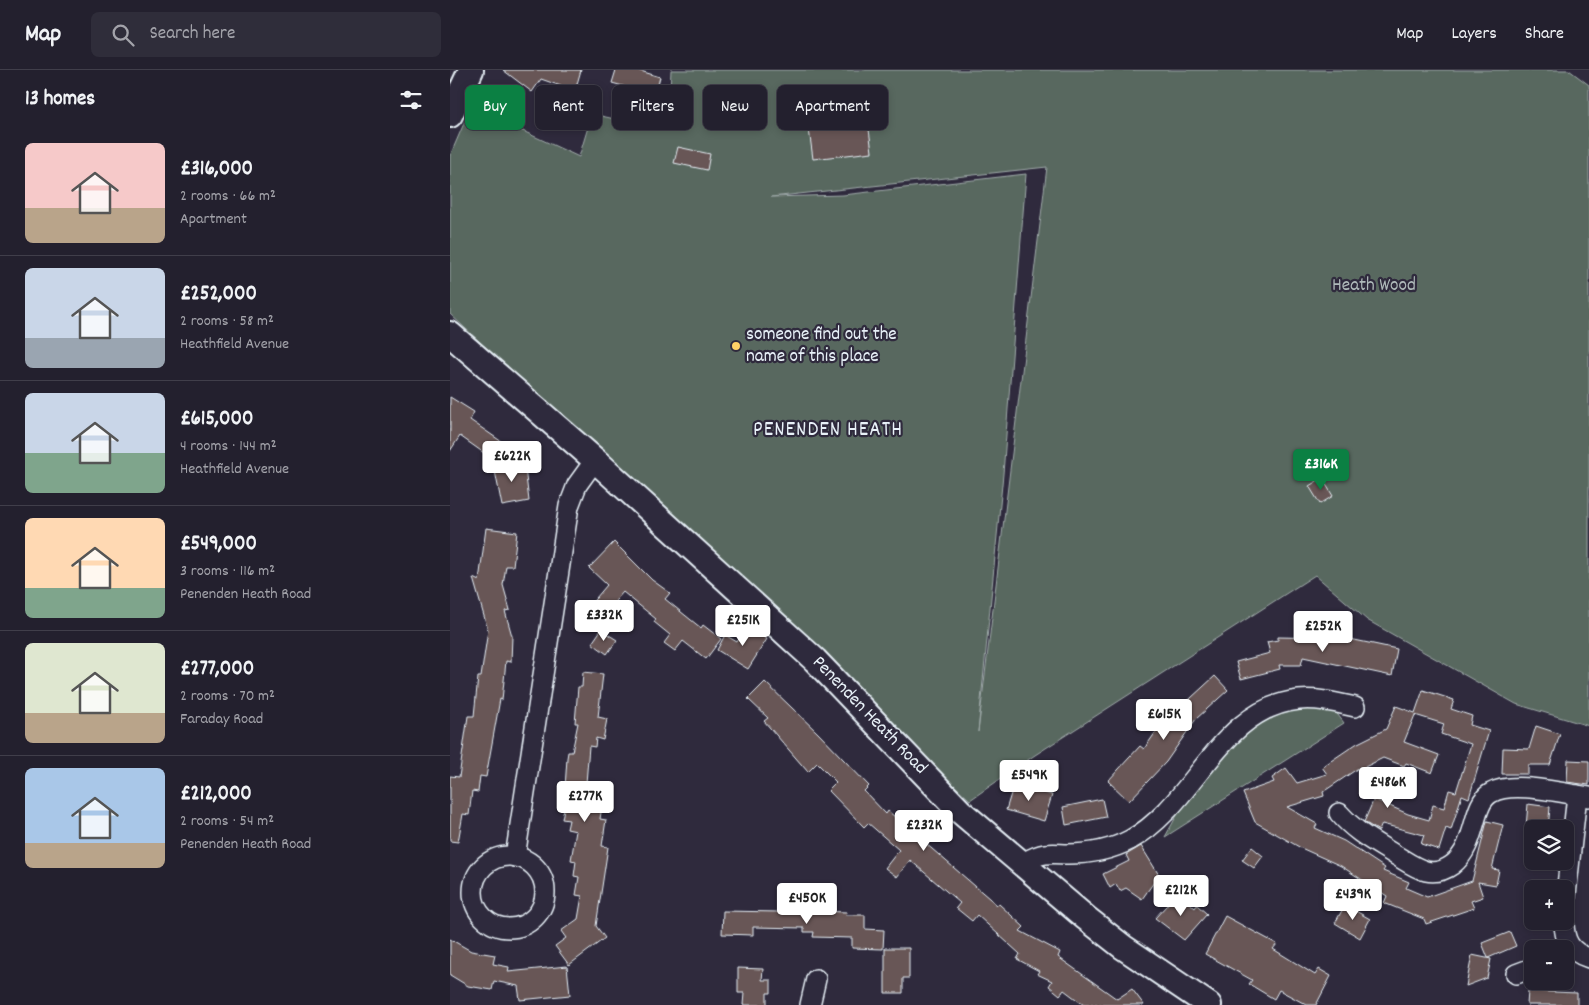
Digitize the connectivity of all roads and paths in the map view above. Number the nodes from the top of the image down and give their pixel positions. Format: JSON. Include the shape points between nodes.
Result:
{"nodes":[{"id":1,"x":471,"y":70,"type":"edge"},
{"id":2,"x":450,"y":115,"type":"edge"},
{"id":3,"x":450,"y":334,"type":"edge"},
{"id":4,"x":595,"y":460,"type":"junction"},
{"id":5,"x":1355,"y":707,"type":"dead end"},
{"id":6,"x":1583,"y":796,"type":"edge"},
{"id":7,"x":1339,"y":813,"type":"dead end"},
{"id":8,"x":515,"y":857,"type":"dead end"},
{"id":9,"x":1021,"y":864,"type":"junction"},
{"id":10,"x":1569,"y":880,"type":"edge"},
{"id":11,"x":1565,"y":930,"type":"edge"},
{"id":12,"x":1575,"y":954,"type":"edge"},
{"id":13,"x":816,"y":979,"type":"dead end"},
{"id":14,"x":810,"y":1005,"type":"edge"},
{"id":15,"x":1209,"y":1005,"type":"edge"}],
"edges":[{"from":1,"to":2,"type":"street"},
{"from":3,"to":4,"type":"street","name":"Penenden Heath Road"},
{"from":4,"to":8,"type":"street","via":[[577,485],[569,506]]},
{"from":4,"to":9,"type":"street","name":"Penenden Heath Road","via":[[816,660],[961,812]]},
{"from":5,"to":9,"type":"street","via":[[1302,699],[1268,708],[1234,733],[1157,822],[1130,840],[1091,853],[1045,854]]},
{"from":6,"to":7,"type":"street","via":[[1514,788],[1491,793],[1482,802],[1466,850],[1449,867],[1430,872],[1416,868],[1361,835]]},
{"from":6,"to":10,"type":"street"},
{"from":9,"to":15,"type":"street","name":"Penenden Heath Road","via":[[1123,947]]},
{"from":11,"to":12,"type":"street","via":[[1566,940]]},
{"from":13,"to":14,"type":"street"}]}
